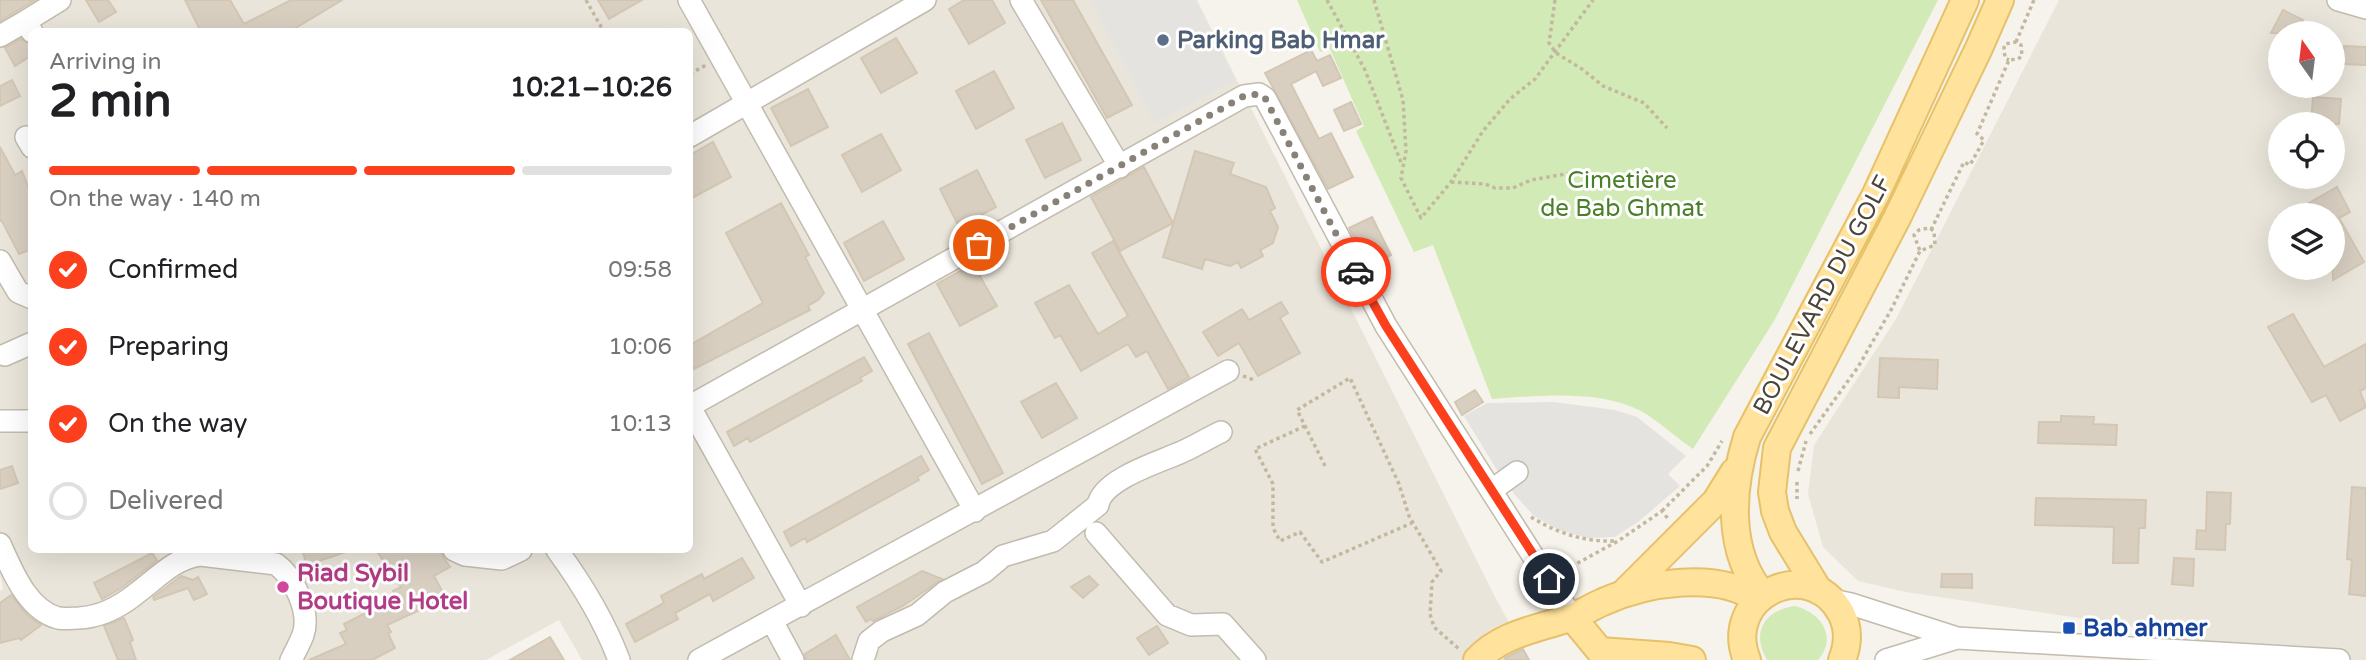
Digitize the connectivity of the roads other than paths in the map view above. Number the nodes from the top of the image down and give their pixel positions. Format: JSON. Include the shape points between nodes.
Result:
{"nodes":[{"id":1,"x":60,"y":0,"type":"edge"},
{"id":2,"x":689,"y":0,"type":"edge"},
{"id":3,"x":925,"y":0,"type":"edge"},
{"id":4,"x":1021,"y":0,"type":"edge"},
{"id":5,"x":1965,"y":0,"type":"edge"},
{"id":6,"x":2000,"y":0,"type":"edge"},
{"id":7,"x":2338,"y":0,"type":"edge"},
{"id":8,"x":2366,"y":8,"type":"edge"},
{"id":9,"x":892,"y":9,"type":"edge"},
{"id":10,"x":29,"y":27,"type":"edge"},
{"id":11,"x":0,"y":36,"type":"edge"},
{"id":12,"x":747,"y":103,"type":"junction"},
{"id":13,"x":693,"y":134,"type":"edge"},
{"id":14,"x":1120,"y":167,"type":"junction"},
{"id":15,"x":0,"y":261,"type":"edge"},
{"id":16,"x":28,"y":296,"type":"edge"},
{"id":17,"x":862,"y":310,"type":"junction"},
{"id":18,"x":28,"y":345,"type":"edge"},
{"id":19,"x":5,"y":355,"type":"dead end"},
{"id":20,"x":1227,"y":371,"type":"dead end"},
{"id":21,"x":693,"y":404,"type":"edge"},
{"id":22,"x":693,"y":411,"type":"edge"},
{"id":23,"x":0,"y":421,"type":"edge"},
{"id":24,"x":28,"y":421,"type":"edge"},
{"id":25,"x":1221,"y":432,"type":"dead end"},
{"id":26,"x":1739,"y":464,"type":"junction"},
{"id":27,"x":1517,"y":472,"type":"dead end"},
{"id":28,"x":1492,"y":490,"type":"junction"},
{"id":29,"x":975,"y":511,"type":"junction"},
{"id":30,"x":1096,"y":533,"type":"dead end"},
{"id":31,"x":0,"y":544,"type":"edge"},
{"id":32,"x":461,"y":553,"type":"edge"},
{"id":33,"x":515,"y":553,"type":"edge"},
{"id":34,"x":559,"y":553,"type":"edge"},
{"id":35,"x":1623,"y":594,"type":"junction"},
{"id":36,"x":1825,"y":596,"type":"junction"},
{"id":37,"x":1760,"y":598,"type":"junction"},
{"id":38,"x":800,"y":606,"type":"junction"},
{"id":39,"x":1572,"y":617,"type":"junction"},
{"id":40,"x":772,"y":621,"type":"junction"},
{"id":41,"x":1957,"y":638,"type":"junction"},
{"id":42,"x":1995,"y":640,"type":"junction"},
{"id":43,"x":2118,"y":654,"type":"edge"},
{"id":44,"x":1469,"y":656,"type":"edge"},
{"id":45,"x":2277,"y":658,"type":"edge"},
{"id":46,"x":291,"y":660,"type":"edge"},
{"id":47,"x":619,"y":660,"type":"edge"},
{"id":48,"x":699,"y":660,"type":"edge"},
{"id":49,"x":793,"y":660,"type":"edge"},
{"id":50,"x":863,"y":660,"type":"edge"},
{"id":51,"x":1255,"y":660,"type":"edge"},
{"id":52,"x":1692,"y":660,"type":"edge"},
{"id":53,"x":1747,"y":660,"type":"edge"},
{"id":54,"x":1842,"y":660,"type":"edge"},
{"id":55,"x":1886,"y":660,"type":"edge"},
{"id":56,"x":1940,"y":660,"type":"edge"},
{"id":57,"x":2339,"y":660,"type":"edge"}],
"edges":[{"from":1,"to":10,"type":"street"},
{"from":2,"to":12,"type":"street"},
{"from":3,"to":9,"type":"street"},
{"from":4,"to":14,"type":"street"},
{"from":5,"to":26,"type":"main road","name":"BOULEVARD DU GOLF","via":[[1876,194],[1747,437]]},
{"from":6,"to":36,"type":"main road","name":"BOULEVARD DU GOLF","via":[[1897,218],[1777,448],[1772,492],[1775,511]]},
{"from":7,"to":8,"type":"street"},
{"from":9,"to":12,"type":"street"},
{"from":10,"to":11,"type":"street"},
{"from":12,"to":13,"type":"street"},
{"from":12,"to":17,"type":"street"},
{"from":14,"to":17,"type":"street"},
{"from":14,"to":28,"type":"street","via":[[1244,96],[1265,98],[1386,326]]},
{"from":15,"to":16,"type":"street","via":[[18,292]]},
{"from":17,"to":21,"type":"street"},
{"from":17,"to":29,"type":"street"},
{"from":18,"to":19,"type":"street"},
{"from":20,"to":29,"type":"street"},
{"from":22,"to":38,"type":"street"},
{"from":23,"to":24,"type":"street"},
{"from":25,"to":50,"type":"street","via":[[1136,471],[1108,489],[1098,505],[1053,541],[1003,556],[917,615],[882,631],[869,641]]},
{"from":26,"to":35,"type":"main road","via":[[1716,501]]},
{"from":26,"to":37,"type":"main road","name":"BOULEVARD DU GOLF","via":[[1734,492],[1743,566]]},
{"from":27,"to":28,"type":"street"},
{"from":28,"to":39,"type":"street"},
{"from":29,"to":38,"type":"street"},
{"from":30,"to":51,"type":"street","via":[[1167,615],[1191,625],[1223,624]]},
{"from":31,"to":46,"type":"street","via":[[20,586],[47,613],[60,618],[85,618],[111,610],[188,556],[276,564],[290,579],[304,614],[305,632]]},
{"from":32,"to":33,"type":"street","via":[[502,559]]},
{"from":34,"to":47,"type":"street","via":[[582,584]]},
{"from":35,"to":37,"type":"main road","via":[[1703,583],[1731,586]]},
{"from":35,"to":39,"type":"main road"},
{"from":36,"to":37,"type":"main road","via":[[1807,586],[1787,585]]},
{"from":36,"to":41,"type":"street"},
{"from":36,"to":54,"type":"main road","name":"BOULEVARD DU GOLF","via":[[1842,615],[1847,632]]},
{"from":37,"to":53,"type":"main road","via":[[1746,615],[1743,628]]},
{"from":38,"to":40,"type":"street"},
{"from":39,"to":44,"type":"main road"},
{"from":39,"to":52,"type":"main road","via":[[1600,651]]},
{"from":40,"to":48,"type":"street"},
{"from":40,"to":49,"type":"street"},
{"from":41,"to":42,"type":"street"},
{"from":41,"to":55,"type":"street"},
{"from":42,"to":43,"type":"street"},
{"from":42,"to":56,"type":"street"},
{"from":43,"to":45,"type":"street"},
{"from":45,"to":57,"type":"street"}]}
